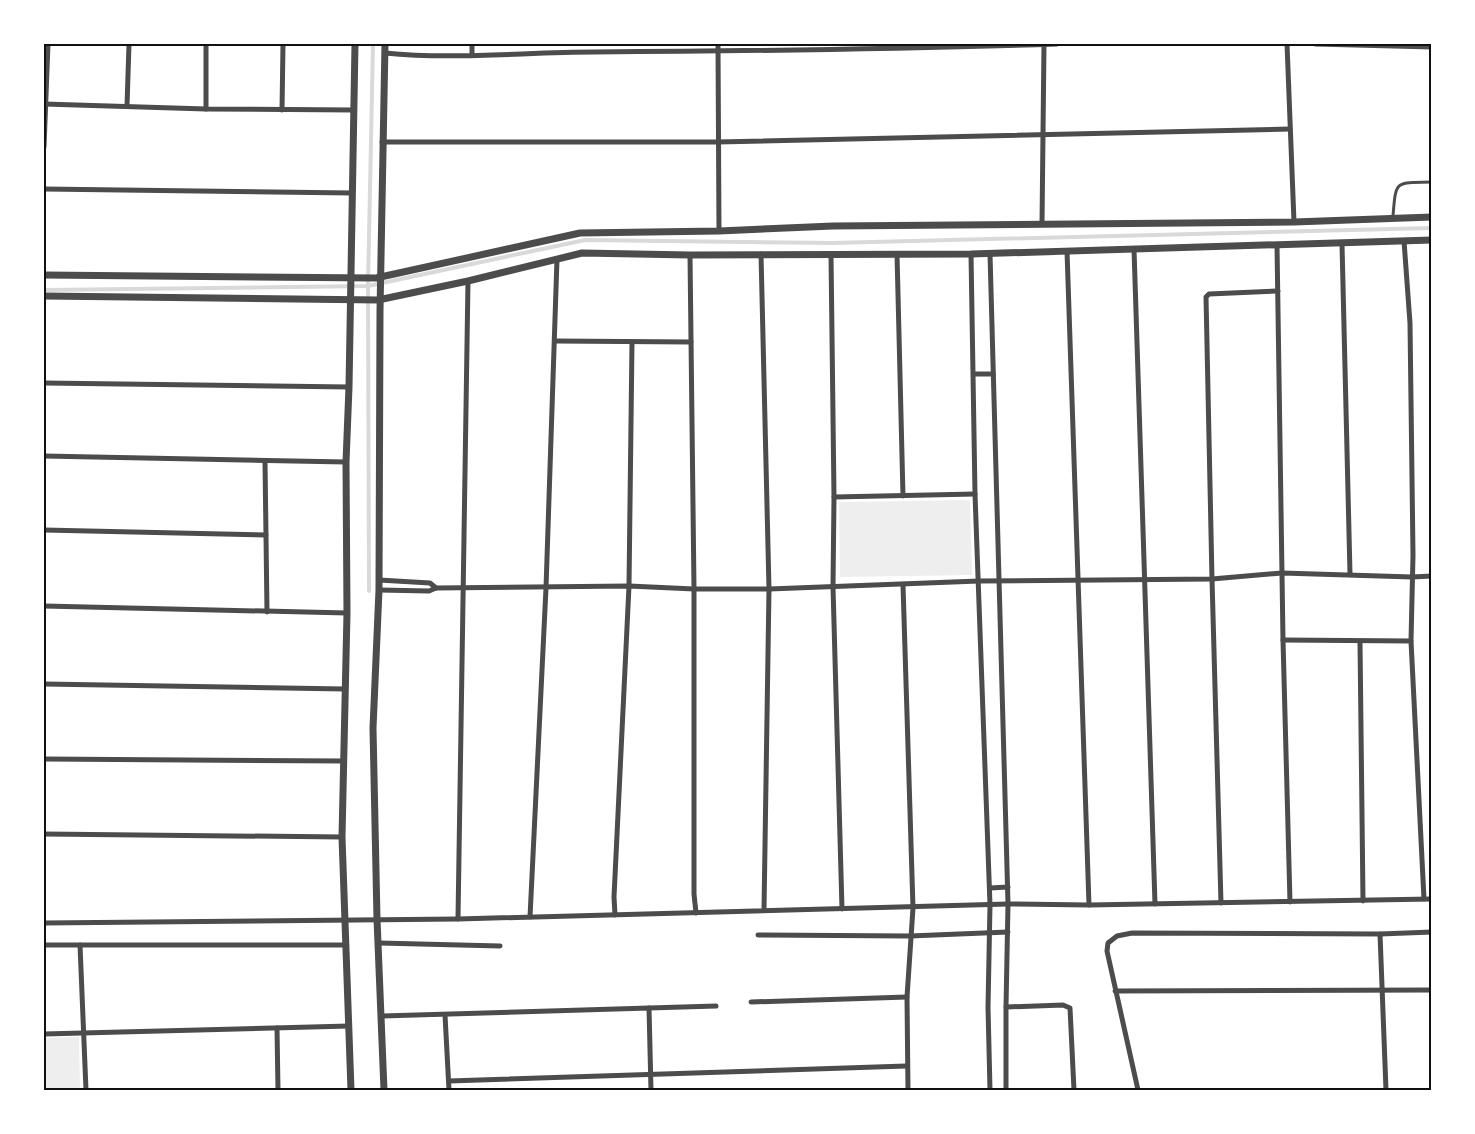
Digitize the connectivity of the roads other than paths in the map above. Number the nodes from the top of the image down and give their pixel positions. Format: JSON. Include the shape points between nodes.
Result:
{"nodes":[{"id":1,"x":48,"y":44,"type":"edge"},
{"id":2,"x":129,"y":44,"type":"edge"},
{"id":3,"x":206,"y":44,"type":"edge"},
{"id":4,"x":283,"y":44,"type":"edge"},
{"id":5,"x":355,"y":44,"type":"edge"},
{"id":6,"x":385,"y":44,"type":"edge"},
{"id":7,"x":472,"y":44,"type":"edge"},
{"id":8,"x":555,"y":44,"type":"edge"},
{"id":9,"x":630,"y":44,"type":"edge"},
{"id":10,"x":718,"y":44,"type":"edge"},
{"id":11,"x":1044,"y":44,"type":"edge"},
{"id":12,"x":1057,"y":44,"type":"edge"},
{"id":13,"x":1287,"y":44,"type":"edge"},
{"id":14,"x":1316,"y":44,"type":"edge"},
{"id":15,"x":1377,"y":45,"type":"edge"},
{"id":16,"x":881,"y":46,"type":"edge"},
{"id":17,"x":958,"y":46,"type":"edge"},
{"id":18,"x":808,"y":47,"type":"edge"},
{"id":19,"x":1431,"y":47,"type":"edge"},
{"id":20,"x":718,"y":51,"type":"junction"},
{"id":21,"x":555,"y":52,"type":"junction"},
{"id":22,"x":630,"y":52,"type":"junction"},
{"id":23,"x":385,"y":53,"type":"junction"},
{"id":24,"x":472,"y":56,"type":"junction"},
{"id":25,"x":45,"y":104,"type":"edge"},
{"id":26,"x":127,"y":106,"type":"junction"},
{"id":27,"x":206,"y":109,"type":"junction"},
{"id":28,"x":282,"y":110,"type":"junction"},
{"id":29,"x":352,"y":111,"type":"junction"},
{"id":30,"x":1290,"y":129,"type":"junction"},
{"id":31,"x":1042,"y":134,"type":"junction"},
{"id":32,"x":382,"y":142,"type":"junction"},
{"id":33,"x":717,"y":142,"type":"junction"},
{"id":34,"x":44,"y":147,"type":"edge"},
{"id":35,"x":1431,"y":182,"type":"edge"},
{"id":36,"x":44,"y":189,"type":"edge"},
{"id":37,"x":352,"y":194,"type":"junction"},
{"id":38,"x":1431,"y":217,"type":"edge"},
{"id":39,"x":1393,"y":218,"type":"junction"},
{"id":40,"x":1294,"y":222,"type":"junction"},
{"id":41,"x":1042,"y":224,"type":"junction"},
{"id":42,"x":719,"y":231,"type":"junction"},
{"id":43,"x":1431,"y":240,"type":"edge"},
{"id":44,"x":1404,"y":241,"type":"junction"},
{"id":45,"x":1342,"y":244,"type":"junction"},
{"id":46,"x":1277,"y":245,"type":"junction"},
{"id":47,"x":1134,"y":249,"type":"junction"},
{"id":48,"x":1067,"y":251,"type":"junction"},
{"id":49,"x":761,"y":254,"type":"junction"},
{"id":50,"x":897,"y":254,"type":"junction"},
{"id":51,"x":971,"y":254,"type":"junction"},
{"id":52,"x":990,"y":254,"type":"junction"},
{"id":53,"x":690,"y":255,"type":"junction"},
{"id":54,"x":831,"y":255,"type":"junction"},
{"id":55,"x":558,"y":259,"type":"junction"},
{"id":56,"x":44,"y":275,"type":"edge"},
{"id":57,"x":380,"y":278,"type":"junction"},
{"id":58,"x":351,"y":279,"type":"junction"},
{"id":59,"x":468,"y":281,"type":"junction"},
{"id":60,"x":1278,"y":291,"type":"junction"},
{"id":61,"x":44,"y":296,"type":"edge"},
{"id":62,"x":351,"y":298,"type":"junction"},
{"id":63,"x":380,"y":299,"type":"junction"},
{"id":64,"x":555,"y":342,"type":"junction"},
{"id":65,"x":632,"y":342,"type":"junction"},
{"id":66,"x":691,"y":342,"type":"junction"},
{"id":67,"x":974,"y":374,"type":"junction"},
{"id":68,"x":993,"y":374,"type":"junction"},
{"id":69,"x":44,"y":383,"type":"edge"},
{"id":70,"x":350,"y":387,"type":"junction"},
{"id":71,"x":44,"y":456,"type":"edge"},
{"id":72,"x":265,"y":461,"type":"junction"},
{"id":73,"x":346,"y":462,"type":"junction"},
{"id":74,"x":975,"y":494,"type":"junction"},
{"id":75,"x":903,"y":496,"type":"junction"},
{"id":76,"x":834,"y":497,"type":"junction"},
{"id":77,"x":44,"y":530,"type":"edge"},
{"id":78,"x":266,"y":535,"type":"junction"},
{"id":79,"x":1282,"y":573,"type":"junction"},
{"id":80,"x":1350,"y":574,"type":"junction"},
{"id":81,"x":1431,"y":576,"type":"edge"},
{"id":82,"x":1412,"y":577,"type":"junction"},
{"id":83,"x":1145,"y":579,"type":"junction"},
{"id":84,"x":1212,"y":579,"type":"junction"},
{"id":85,"x":379,"y":580,"type":"junction"},
{"id":86,"x":1078,"y":580,"type":"junction"},
{"id":87,"x":979,"y":581,"type":"junction"},
{"id":88,"x":998,"y":581,"type":"junction"},
{"id":89,"x":903,"y":585,"type":"junction"},
{"id":90,"x":628,"y":586,"type":"junction"},
{"id":91,"x":833,"y":587,"type":"junction"},
{"id":92,"x":436,"y":588,"type":"junction"},
{"id":93,"x":546,"y":588,"type":"junction"},
{"id":94,"x":463,"y":589,"type":"junction"},
{"id":95,"x":694,"y":589,"type":"junction"},
{"id":96,"x":769,"y":589,"type":"junction"},
{"id":97,"x":380,"y":591,"type":"junction"},
{"id":98,"x":44,"y":606,"type":"edge"},
{"id":99,"x":267,"y":612,"type":"junction"},
{"id":100,"x":347,"y":613,"type":"junction"},
{"id":101,"x":1283,"y":640,"type":"junction"},
{"id":102,"x":1411,"y":641,"type":"junction"},
{"id":103,"x":1360,"y":642,"type":"junction"},
{"id":104,"x":44,"y":684,"type":"edge"},
{"id":105,"x":345,"y":689,"type":"junction"},
{"id":106,"x":44,"y":759,"type":"edge"},
{"id":107,"x":344,"y":762,"type":"junction"},
{"id":108,"x":44,"y":834,"type":"edge"},
{"id":109,"x":342,"y":837,"type":"junction"},
{"id":110,"x":1008,"y":887,"type":"junction"},
{"id":111,"x":990,"y":888,"type":"junction"},
{"id":112,"x":1424,"y":899,"type":"junction"},
{"id":113,"x":1431,"y":899,"type":"edge"},
{"id":114,"x":1363,"y":901,"type":"junction"},
{"id":115,"x":1290,"y":902,"type":"junction"},
{"id":116,"x":1221,"y":903,"type":"junction"},
{"id":117,"x":1155,"y":904,"type":"junction"},
{"id":118,"x":1089,"y":905,"type":"junction"},
{"id":119,"x":1008,"y":906,"type":"junction"},
{"id":120,"x":990,"y":907,"type":"junction"},
{"id":121,"x":842,"y":909,"type":"junction"},
{"id":122,"x":764,"y":910,"type":"junction"},
{"id":123,"x":912,"y":910,"type":"junction"},
{"id":124,"x":696,"y":913,"type":"junction"},
{"id":125,"x":615,"y":915,"type":"junction"},
{"id":126,"x":530,"y":917,"type":"junction"},
{"id":127,"x":344,"y":919,"type":"junction"},
{"id":128,"x":458,"y":919,"type":"junction"},
{"id":129,"x":377,"y":921,"type":"junction"},
{"id":130,"x":44,"y":922,"type":"edge"},
{"id":131,"x":990,"y":930,"type":"junction"},
{"id":132,"x":1431,"y":932,"type":"edge"},
{"id":133,"x":1008,"y":933,"type":"junction"},
{"id":134,"x":910,"y":934,"type":"junction"},
{"id":135,"x":1380,"y":934,"type":"junction"},
{"id":136,"x":758,"y":935,"type":"dead end"},
{"id":137,"x":379,"y":941,"type":"junction"},
{"id":138,"x":345,"y":944,"type":"junction"},
{"id":139,"x":44,"y":945,"type":"edge"},
{"id":140,"x":80,"y":945,"type":"junction"},
{"id":141,"x":500,"y":946,"type":"dead end"},
{"id":142,"x":1382,"y":990,"type":"junction"},
{"id":143,"x":1431,"y":990,"type":"edge"},
{"id":144,"x":1115,"y":991,"type":"junction"},
{"id":145,"x":907,"y":997,"type":"junction"},
{"id":146,"x":751,"y":1002,"type":"dead end"},
{"id":147,"x":716,"y":1006,"type":"dead end"},
{"id":148,"x":1006,"y":1007,"type":"junction"},
{"id":149,"x":649,"y":1008,"type":"junction"},
{"id":150,"x":445,"y":1015,"type":"junction"},
{"id":151,"x":385,"y":1016,"type":"junction"},
{"id":152,"x":349,"y":1026,"type":"junction"},
{"id":153,"x":277,"y":1028,"type":"junction"},
{"id":154,"x":84,"y":1032,"type":"junction"},
{"id":155,"x":44,"y":1034,"type":"edge"},
{"id":156,"x":906,"y":1066,"type":"junction"},
{"id":157,"x":651,"y":1074,"type":"junction"},
{"id":158,"x":448,"y":1081,"type":"junction"},
{"id":159,"x":86,"y":1090,"type":"edge"},
{"id":160,"x":279,"y":1090,"type":"edge"},
{"id":161,"x":351,"y":1090,"type":"edge"},
{"id":162,"x":384,"y":1090,"type":"edge"},
{"id":163,"x":449,"y":1090,"type":"edge"},
{"id":164,"x":651,"y":1090,"type":"edge"},
{"id":165,"x":908,"y":1090,"type":"edge"},
{"id":166,"x":990,"y":1090,"type":"edge"},
{"id":167,"x":1006,"y":1090,"type":"edge"},
{"id":168,"x":1074,"y":1090,"type":"edge"},
{"id":169,"x":1138,"y":1090,"type":"edge"},
{"id":170,"x":1386,"y":1090,"type":"edge"}],
"edges":[{"from":1,"to":25,"type":"street"},
{"from":2,"to":26,"type":"street"},
{"from":3,"to":27,"type":"street"},
{"from":4,"to":28,"type":"street"},
{"from":5,"to":29,"type":"street"},
{"from":6,"to":23,"type":"street"},
{"from":7,"to":24,"type":"street"},
{"from":8,"to":21,"type":"street"},
{"from":9,"to":22,"type":"street"},
{"from":10,"to":20,"type":"street"},
{"from":11,"to":12,"type":"street"},
{"from":11,"to":17,"type":"street"},
{"from":11,"to":31,"type":"street"},
{"from":13,"to":30,"type":"street"},
{"from":14,"to":15,"type":"street"},
{"from":15,"to":19,"type":"street"},
{"from":16,"to":17,"type":"street"},
{"from":16,"to":18,"type":"street"},
{"from":18,"to":20,"type":"street"},
{"from":20,"to":22,"type":"street"},
{"from":20,"to":33,"type":"street"},
{"from":21,"to":22,"type":"street"},
{"from":21,"to":24,"type":"street"},
{"from":23,"to":24,"type":"street"},
{"from":23,"to":32,"type":"street"},
{"from":25,"to":26,"type":"street"},
{"from":25,"to":34,"type":"street"},
{"from":26,"to":27,"type":"street"},
{"from":27,"to":28,"type":"street"},
{"from":28,"to":29,"type":"street"},
{"from":29,"to":37,"type":"street"},
{"from":30,"to":31,"type":"street"},
{"from":30,"to":40,"type":"street"},
{"from":31,"to":33,"type":"street"},
{"from":31,"to":41,"type":"street"},
{"from":32,"to":33,"type":"street"},
{"from":32,"to":57,"type":"street"},
{"from":33,"to":42,"type":"street"},
{"from":35,"to":39,"type":"lane","via":[[1399,184],[1395,188]]},
{"from":36,"to":37,"type":"street"},
{"from":37,"to":58,"type":"street"},
{"from":38,"to":39,"type":"street"},
{"from":39,"to":40,"type":"street"},
{"from":40,"to":41,"type":"street"},
{"from":41,"to":42,"type":"street"},
{"from":42,"to":57,"type":"street","via":[[580,233]]},
{"from":43,"to":44,"type":"street"},
{"from":44,"to":45,"type":"street"},
{"from":44,"to":82,"type":"street","via":[[1410,323]]},
{"from":45,"to":46,"type":"street"},
{"from":45,"to":80,"type":"street"},
{"from":46,"to":47,"type":"street"},
{"from":46,"to":60,"type":"street"},
{"from":47,"to":48,"type":"street"},
{"from":47,"to":83,"type":"street"},
{"from":48,"to":52,"type":"street"},
{"from":48,"to":86,"type":"street"},
{"from":49,"to":53,"type":"street"},
{"from":49,"to":54,"type":"street"},
{"from":49,"to":96,"type":"street"},
{"from":50,"to":51,"type":"street"},
{"from":50,"to":54,"type":"street"},
{"from":50,"to":75,"type":"street"},
{"from":51,"to":52,"type":"street"},
{"from":51,"to":67,"type":"street"},
{"from":52,"to":68,"type":"street"},
{"from":53,"to":55,"type":"street","via":[[582,253]]},
{"from":53,"to":66,"type":"street"},
{"from":54,"to":76,"type":"street"},
{"from":55,"to":59,"type":"street"},
{"from":55,"to":64,"type":"street"},
{"from":56,"to":58,"type":"street"},
{"from":57,"to":58,"type":"street"},
{"from":57,"to":63,"type":"street"},
{"from":58,"to":62,"type":"street"},
{"from":59,"to":63,"type":"street"},
{"from":59,"to":94,"type":"street"},
{"from":60,"to":79,"type":"street"},
{"from":60,"to":84,"type":"street","via":[[1206,297]]},
{"from":61,"to":62,"type":"street"},
{"from":62,"to":63,"type":"street"},
{"from":62,"to":70,"type":"street"},
{"from":63,"to":85,"type":"street"},
{"from":64,"to":65,"type":"street"},
{"from":64,"to":93,"type":"street"},
{"from":65,"to":66,"type":"street"},
{"from":65,"to":90,"type":"street"},
{"from":66,"to":95,"type":"street"},
{"from":67,"to":68,"type":"street"},
{"from":67,"to":74,"type":"street"},
{"from":68,"to":88,"type":"street"},
{"from":69,"to":70,"type":"street"},
{"from":70,"to":73,"type":"street"},
{"from":71,"to":72,"type":"street"},
{"from":72,"to":73,"type":"street"},
{"from":72,"to":78,"type":"street"},
{"from":73,"to":100,"type":"street"},
{"from":74,"to":75,"type":"street"},
{"from":74,"to":87,"type":"street"},
{"from":75,"to":76,"type":"street"},
{"from":76,"to":91,"type":"street"},
{"from":77,"to":78,"type":"street"},
{"from":78,"to":99,"type":"street"},
{"from":79,"to":80,"type":"street"},
{"from":79,"to":84,"type":"street"},
{"from":79,"to":101,"type":"street"},
{"from":80,"to":82,"type":"street"},
{"from":81,"to":82,"type":"street"},
{"from":82,"to":102,"type":"street"},
{"from":83,"to":84,"type":"street"},
{"from":83,"to":86,"type":"street"},
{"from":83,"to":117,"type":"street"},
{"from":84,"to":116,"type":"street"},
{"from":85,"to":92,"type":"street","via":[[430,583]]},
{"from":85,"to":97,"type":"street"},
{"from":86,"to":88,"type":"street"},
{"from":86,"to":118,"type":"street"},
{"from":87,"to":88,"type":"street"},
{"from":87,"to":89,"type":"street"},
{"from":87,"to":111,"type":"street"},
{"from":88,"to":110,"type":"street"},
{"from":89,"to":91,"type":"street"},
{"from":89,"to":123,"type":"street"},
{"from":90,"to":93,"type":"street"},
{"from":90,"to":95,"type":"street"},
{"from":90,"to":125,"type":"street"},
{"from":91,"to":96,"type":"street"},
{"from":91,"to":121,"type":"street"},
{"from":92,"to":94,"type":"street"},
{"from":92,"to":97,"type":"street"},
{"from":93,"to":94,"type":"street"},
{"from":93,"to":126,"type":"street"},
{"from":94,"to":128,"type":"street"},
{"from":95,"to":96,"type":"street"},
{"from":95,"to":124,"type":"street"},
{"from":96,"to":122,"type":"street"},
{"from":97,"to":129,"type":"street","via":[[373,728]]},
{"from":98,"to":99,"type":"street"},
{"from":99,"to":100,"type":"street"},
{"from":100,"to":105,"type":"street"},
{"from":101,"to":103,"type":"street"},
{"from":101,"to":115,"type":"street"},
{"from":102,"to":103,"type":"street"},
{"from":102,"to":112,"type":"street"},
{"from":103,"to":114,"type":"street"},
{"from":104,"to":105,"type":"street"},
{"from":105,"to":107,"type":"street"},
{"from":106,"to":107,"type":"street"},
{"from":107,"to":109,"type":"street"},
{"from":108,"to":109,"type":"street"},
{"from":109,"to":127,"type":"street"},
{"from":110,"to":111,"type":"street"},
{"from":110,"to":119,"type":"street"},
{"from":111,"to":120,"type":"street"},
{"from":112,"to":113,"type":"street"},
{"from":112,"to":114,"type":"street"},
{"from":114,"to":115,"type":"street"},
{"from":115,"to":116,"type":"street"},
{"from":116,"to":117,"type":"street"},
{"from":117,"to":118,"type":"street"},
{"from":118,"to":119,"type":"street"},
{"from":119,"to":120,"type":"street"},
{"from":119,"to":133,"type":"street"},
{"from":120,"to":123,"type":"street"},
{"from":120,"to":131,"type":"street"},
{"from":121,"to":122,"type":"street"},
{"from":121,"to":123,"type":"street"},
{"from":122,"to":124,"type":"street"},
{"from":123,"to":134,"type":"street"},
{"from":124,"to":125,"type":"street"},
{"from":125,"to":126,"type":"street"},
{"from":126,"to":128,"type":"street"},
{"from":127,"to":129,"type":"street"},
{"from":127,"to":130,"type":"street"},
{"from":127,"to":138,"type":"street"},
{"from":128,"to":129,"type":"street"},
{"from":129,"to":137,"type":"street"},
{"from":131,"to":133,"type":"street"},
{"from":131,"to":134,"type":"street"},
{"from":131,"to":166,"type":"street"},
{"from":132,"to":135,"type":"street"},
{"from":133,"to":148,"type":"street"},
{"from":134,"to":136,"type":"street"},
{"from":134,"to":145,"type":"street"},
{"from":135,"to":142,"type":"street"},
{"from":135,"to":144,"type":"street","via":[[1121,935],[1108,943],[1107,951]]},
{"from":137,"to":141,"type":"street"},
{"from":137,"to":151,"type":"street"},
{"from":138,"to":140,"type":"street"},
{"from":138,"to":152,"type":"street"},
{"from":139,"to":140,"type":"street"},
{"from":140,"to":154,"type":"street"},
{"from":142,"to":143,"type":"street"},
{"from":142,"to":144,"type":"street"},
{"from":142,"to":170,"type":"street"},
{"from":144,"to":169,"type":"street"},
{"from":145,"to":146,"type":"street"},
{"from":145,"to":156,"type":"street"},
{"from":147,"to":149,"type":"street"},
{"from":148,"to":167,"type":"street"},
{"from":148,"to":168,"type":"street","via":[[1070,1008]]},
{"from":149,"to":150,"type":"street"},
{"from":149,"to":157,"type":"street"},
{"from":150,"to":151,"type":"street"},
{"from":150,"to":158,"type":"street"},
{"from":151,"to":162,"type":"street"},
{"from":152,"to":153,"type":"street"},
{"from":152,"to":161,"type":"street"},
{"from":153,"to":154,"type":"street"},
{"from":153,"to":160,"type":"street"},
{"from":154,"to":155,"type":"street"},
{"from":154,"to":159,"type":"street"},
{"from":156,"to":157,"type":"street"},
{"from":156,"to":165,"type":"street"},
{"from":157,"to":158,"type":"street"},
{"from":157,"to":164,"type":"street"},
{"from":158,"to":163,"type":"street"}]}
